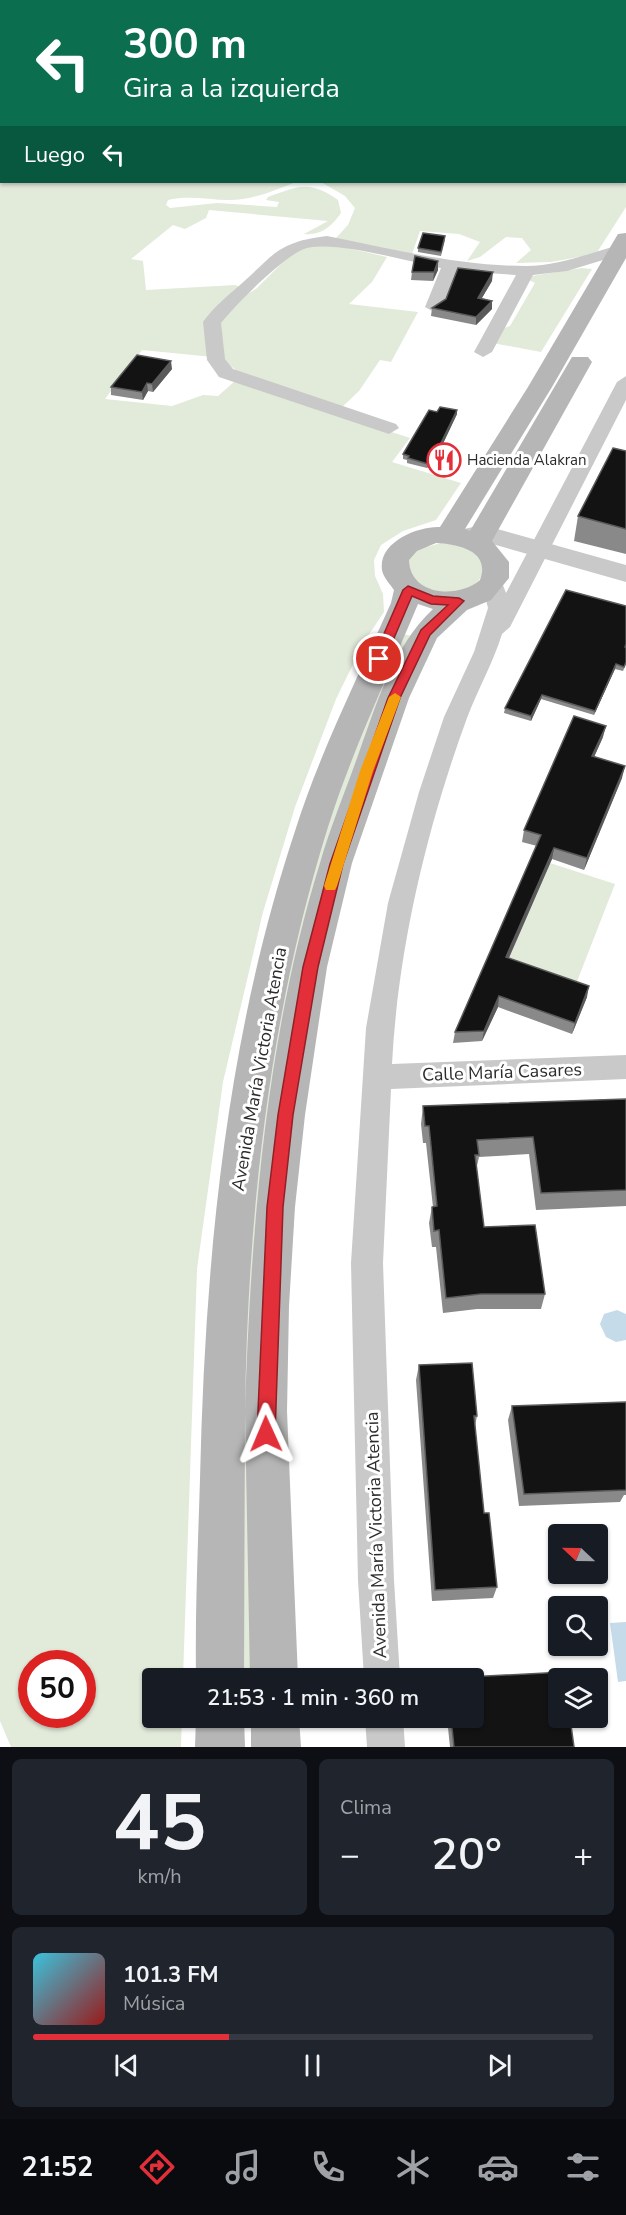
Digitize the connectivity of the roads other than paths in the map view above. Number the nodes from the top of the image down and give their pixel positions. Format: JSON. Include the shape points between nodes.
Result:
{"nodes":[{"id":1,"x":623,"y":245,"type":"edge"},
{"id":2,"x":451,"y":265,"type":"junction"},
{"id":3,"x":527,"y":271,"type":"junction"},
{"id":4,"x":626,"y":282,"type":"edge"},
{"id":5,"x":434,"y":307,"type":"edge"},
{"id":6,"x":483,"y":352,"type":"dead end"},
{"id":7,"x":626,"y":382,"type":"edge"},
{"id":8,"x":389,"y":428,"type":"dead end"},
{"id":9,"x":468,"y":537,"type":"junction"},
{"id":10,"x":537,"y":551,"type":"junction"},
{"id":11,"x":626,"y":574,"type":"edge"},
{"id":12,"x":496,"y":578,"type":"junction"},
{"id":13,"x":408,"y":590,"type":"junction"},
{"id":14,"x":459,"y":601,"type":"junction"},
{"id":15,"x":485,"y":652,"type":"junction"},
{"id":16,"x":626,"y":1067,"type":"edge"},
{"id":17,"x":378,"y":1077,"type":"junction"},
{"id":18,"x":220,"y":1668,"type":"edge"},
{"id":19,"x":274,"y":1668,"type":"edge"},
{"id":20,"x":381,"y":1668,"type":"edge"},
{"id":21,"x":220,"y":1728,"type":"edge"},
{"id":22,"x":275,"y":1728,"type":"edge"},
{"id":23,"x":385,"y":1728,"type":"edge"},
{"id":24,"x":220,"y":1747,"type":"edge"},
{"id":25,"x":276,"y":1747,"type":"edge"},
{"id":26,"x":386,"y":1747,"type":"edge"}],
"edges":[{"from":1,"to":3,"type":"street","via":[[567,266]]},
{"from":1,"to":9,"type":"main road","via":[[540,387]]},
{"from":2,"to":3,"type":"street"},
{"from":2,"to":5,"type":"street"},
{"from":2,"to":8,"type":"street","via":[[327,241],[302,244],[269,265],[212,322],[216,360],[226,373]]},
{"from":3,"to":6,"type":"street"},
{"from":4,"to":9,"type":"main road"},
{"from":7,"to":10,"type":"street","name":"Avenida María Victoria Atencia"},
{"from":9,"to":10,"type":"street"},
{"from":9,"to":12,"type":"main road","via":[[493,555]]},
{"from":9,"to":13,"type":"main road","via":[[419,539],[399,552],[395,572]]},
{"from":10,"to":11,"type":"street"},
{"from":10,"to":12,"type":"street"},
{"from":10,"to":15,"type":"street","name":"Avenida María Victoria Atencia"},
{"from":12,"to":14,"type":"main road","via":[[479,596]]},
{"from":12,"to":15,"type":"street","name":"Avenida María Victoria Atencia","via":[[499,608]]},
{"from":13,"to":14,"type":"main road","via":[[431,600]]},
{"from":13,"to":18,"type":"main road","name":"Avenida María Victoria Atencia","via":[[332,765],[302,858],[275,962],[247,1111],[226,1313]]},
{"from":14,"to":19,"type":"main road","name":"Avenida María Victoria Atencia","via":[[425,633],[394,698],[336,864],[310,967],[286,1115],[269,1306],[266,1411]]},
{"from":15,"to":17,"type":"street","name":"Avenida María Victoria Atencia","via":[[456,717],[401,903],[380,1028]]},
{"from":16,"to":17,"type":"street","name":"Calle María Casares"},
{"from":17,"to":20,"type":"street","name":"Avenida María Victoria Atencia","via":[[367,1263]]},
{"from":21,"to":24,"type":"main road"},
{"from":22,"to":25,"type":"main road"},
{"from":23,"to":26,"type":"street"}]}
